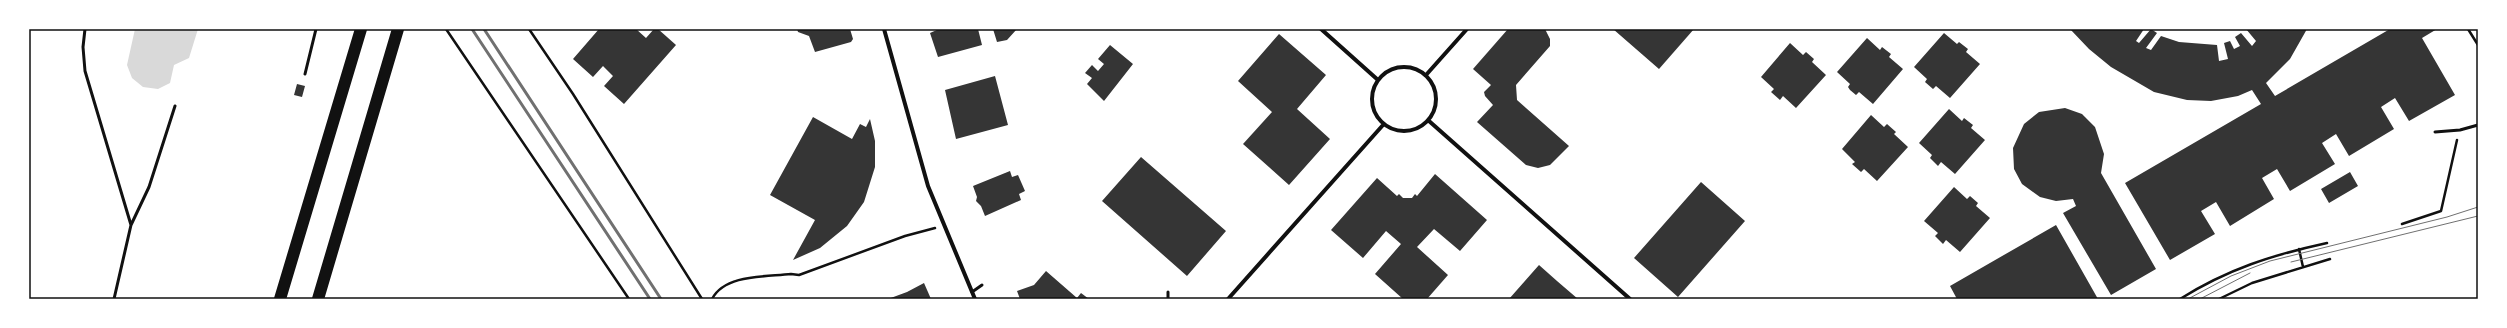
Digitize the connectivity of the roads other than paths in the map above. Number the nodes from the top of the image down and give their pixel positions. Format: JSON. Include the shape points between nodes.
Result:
{"nodes":[{"id":1,"x":86,"y":29,"type":"edge"},
{"id":2,"x":316,"y":29,"type":"edge"},
{"id":3,"x":361,"y":29,"type":"edge"},
{"id":4,"x":398,"y":29,"type":"edge"},
{"id":5,"x":884,"y":29,"type":"edge"},
{"id":6,"x":1321,"y":29,"type":"edge"},
{"id":7,"x":1467,"y":29,"type":"edge"},
{"id":8,"x":305,"y":74,"type":"dead end"},
{"id":9,"x":1426,"y":75,"type":"junction"},
{"id":10,"x":1378,"y":80,"type":"junction"},
{"id":11,"x":175,"y":106,"type":"dead end"},
{"id":12,"x":1429,"y":121,"type":"junction"},
{"id":13,"x":1383,"y":125,"type":"junction"},
{"id":14,"x":2478,"y":125,"type":"edge"},
{"id":15,"x":2435,"y":132,"type":"dead end"},
{"id":16,"x":131,"y":225,"type":"junction"},
{"id":17,"x":982,"y":286,"type":"dead end"},
{"id":18,"x":972,"y":292,"type":"junction"},
{"id":19,"x":1168,"y":292,"type":"dead end"},
{"id":20,"x":114,"y":299,"type":"edge"},
{"id":21,"x":280,"y":299,"type":"edge"},
{"id":22,"x":318,"y":299,"type":"edge"},
{"id":23,"x":975,"y":299,"type":"edge"},
{"id":24,"x":1168,"y":299,"type":"edge"},
{"id":25,"x":1228,"y":299,"type":"edge"},
{"id":26,"x":1630,"y":299,"type":"edge"}],
"edges":[{"from":1,"to":16,"type":"lane","via":[[83,47],[85,71]]},
{"from":2,"to":8,"type":"lane"},
{"from":3,"to":21,"type":"highway"},
{"from":4,"to":22,"type":"highway"},
{"from":5,"to":18,"type":"street","via":[[928,186]]},
{"from":6,"to":10,"type":"street"},
{"from":7,"to":9,"type":"street"},
{"from":9,"to":10,"type":"street","via":[[1417,69],[1401,67],[1386,72]]},
{"from":9,"to":12,"type":"street","via":[[1434,85],[1437,98],[1435,110]]},
{"from":10,"to":13,"type":"street","via":[[1372,91],[1372,103]]},
{"from":11,"to":16,"type":"lane","via":[[149,186]]},
{"from":12,"to":13,"type":"street","via":[[1407,132]]},
{"from":12,"to":26,"type":"street"},
{"from":13,"to":25,"type":"street"},
{"from":14,"to":15,"type":"lane","via":[[2460,130]]},
{"from":16,"to":20,"type":"lane"},
{"from":17,"to":18,"type":"lane"},
{"from":18,"to":23,"type":"street"},
{"from":19,"to":24,"type":"lane"}]}
